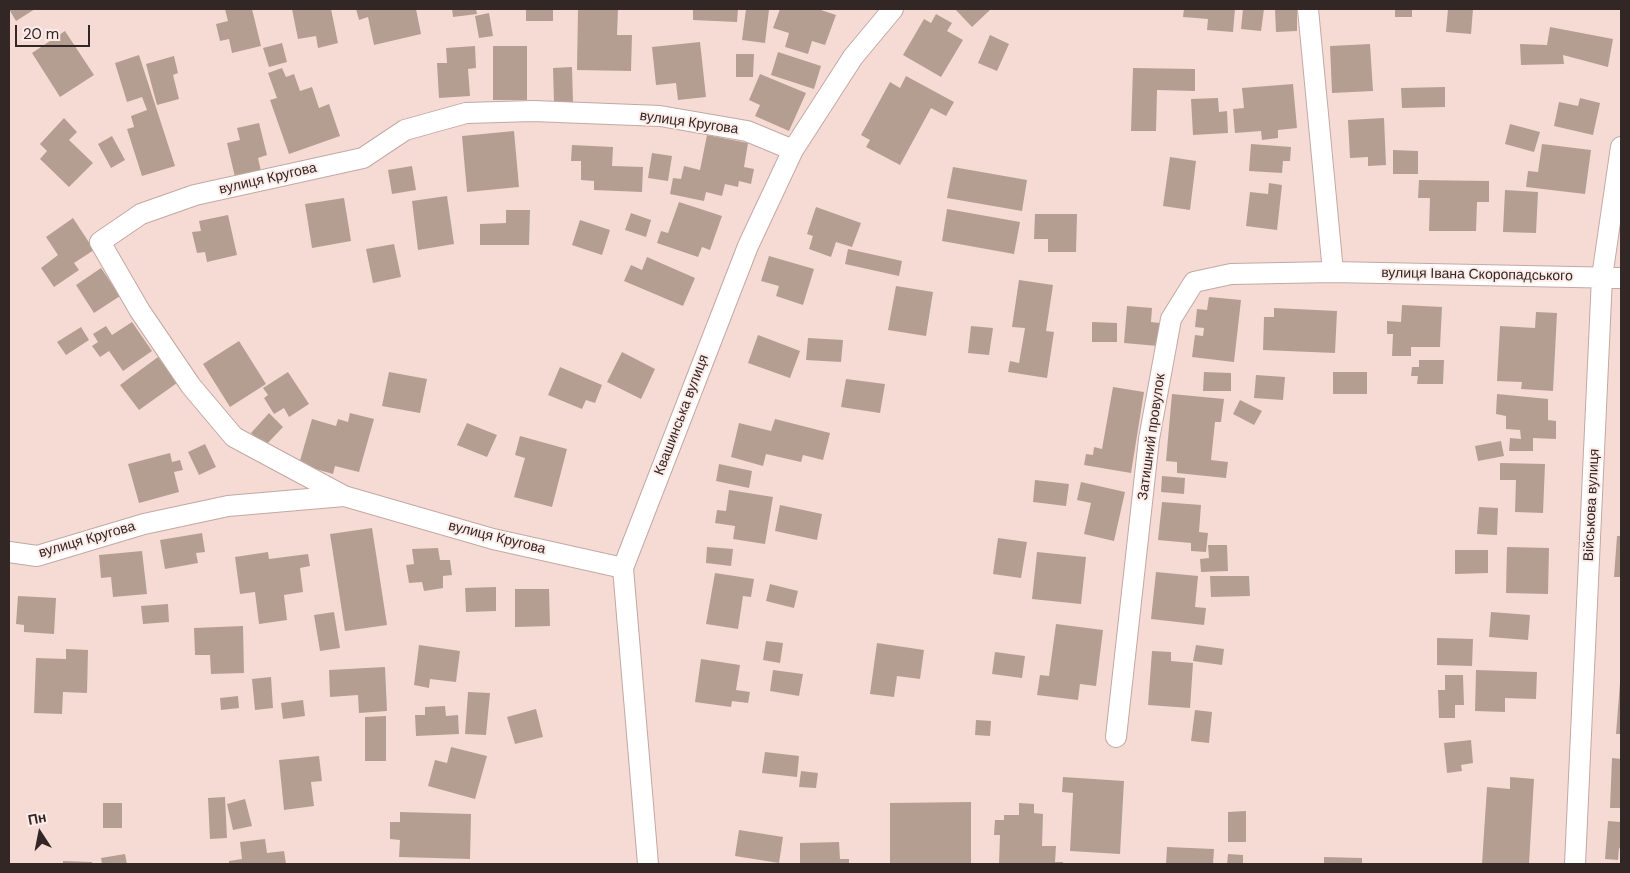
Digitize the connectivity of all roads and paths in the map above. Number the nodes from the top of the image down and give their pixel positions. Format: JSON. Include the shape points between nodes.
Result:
{"nodes":[{"id":1,"x":892,"y":9,"type":"edge"},
{"id":2,"x":1308,"y":9,"type":"edge"},
{"id":3,"x":1621,"y":147,"type":"edge"},
{"id":4,"x":793,"y":150,"type":"junction"},
{"id":5,"x":1333,"y":272,"type":"junction"},
{"id":6,"x":1612,"y":278,"type":"edge"},
{"id":7,"x":344,"y":496,"type":"junction"},
{"id":8,"x":9,"y":552,"type":"edge"},
{"id":9,"x":623,"y":568,"type":"junction"},
{"id":10,"x":1116,"y":737,"type":"dead end"},
{"id":11,"x":648,"y":864,"type":"edge"},
{"id":12,"x":1575,"y":864,"type":"edge"}],
"edges":[{"from":1,"to":4,"type":"street","name":"Квашинська вулиця","via":[[853,57]]},
{"from":2,"to":5,"type":"street"},
{"from":3,"to":6,"type":"street","name":"Військова вулиця"},
{"from":4,"to":7,"type":"street","name":"вулиця Кругова","via":[[747,131],[660,116],[466,113],[405,130],[363,158],[196,196],[141,214],[100,242],[140,310],[191,386],[234,437]]},
{"from":4,"to":9,"type":"street","name":"Квашинська вулиця","via":[[748,246]]},
{"from":5,"to":6,"type":"street","name":"вулиця Івана Скоропадського"},
{"from":5,"to":10,"type":"street","name":"Затишний провулок","via":[[1231,274],[1194,282],[1171,319],[1149,440]]},
{"from":6,"to":12,"type":"street","name":"Військова вулиця"},
{"from":7,"to":8,"type":"street","name":"вулиця Кругова","via":[[228,506],[144,524],[37,556]]},
{"from":7,"to":9,"type":"street","name":"вулиця Кругова","via":[[493,539]]},
{"from":9,"to":11,"type":"street","name":"Квашинська вулиця"}]}
